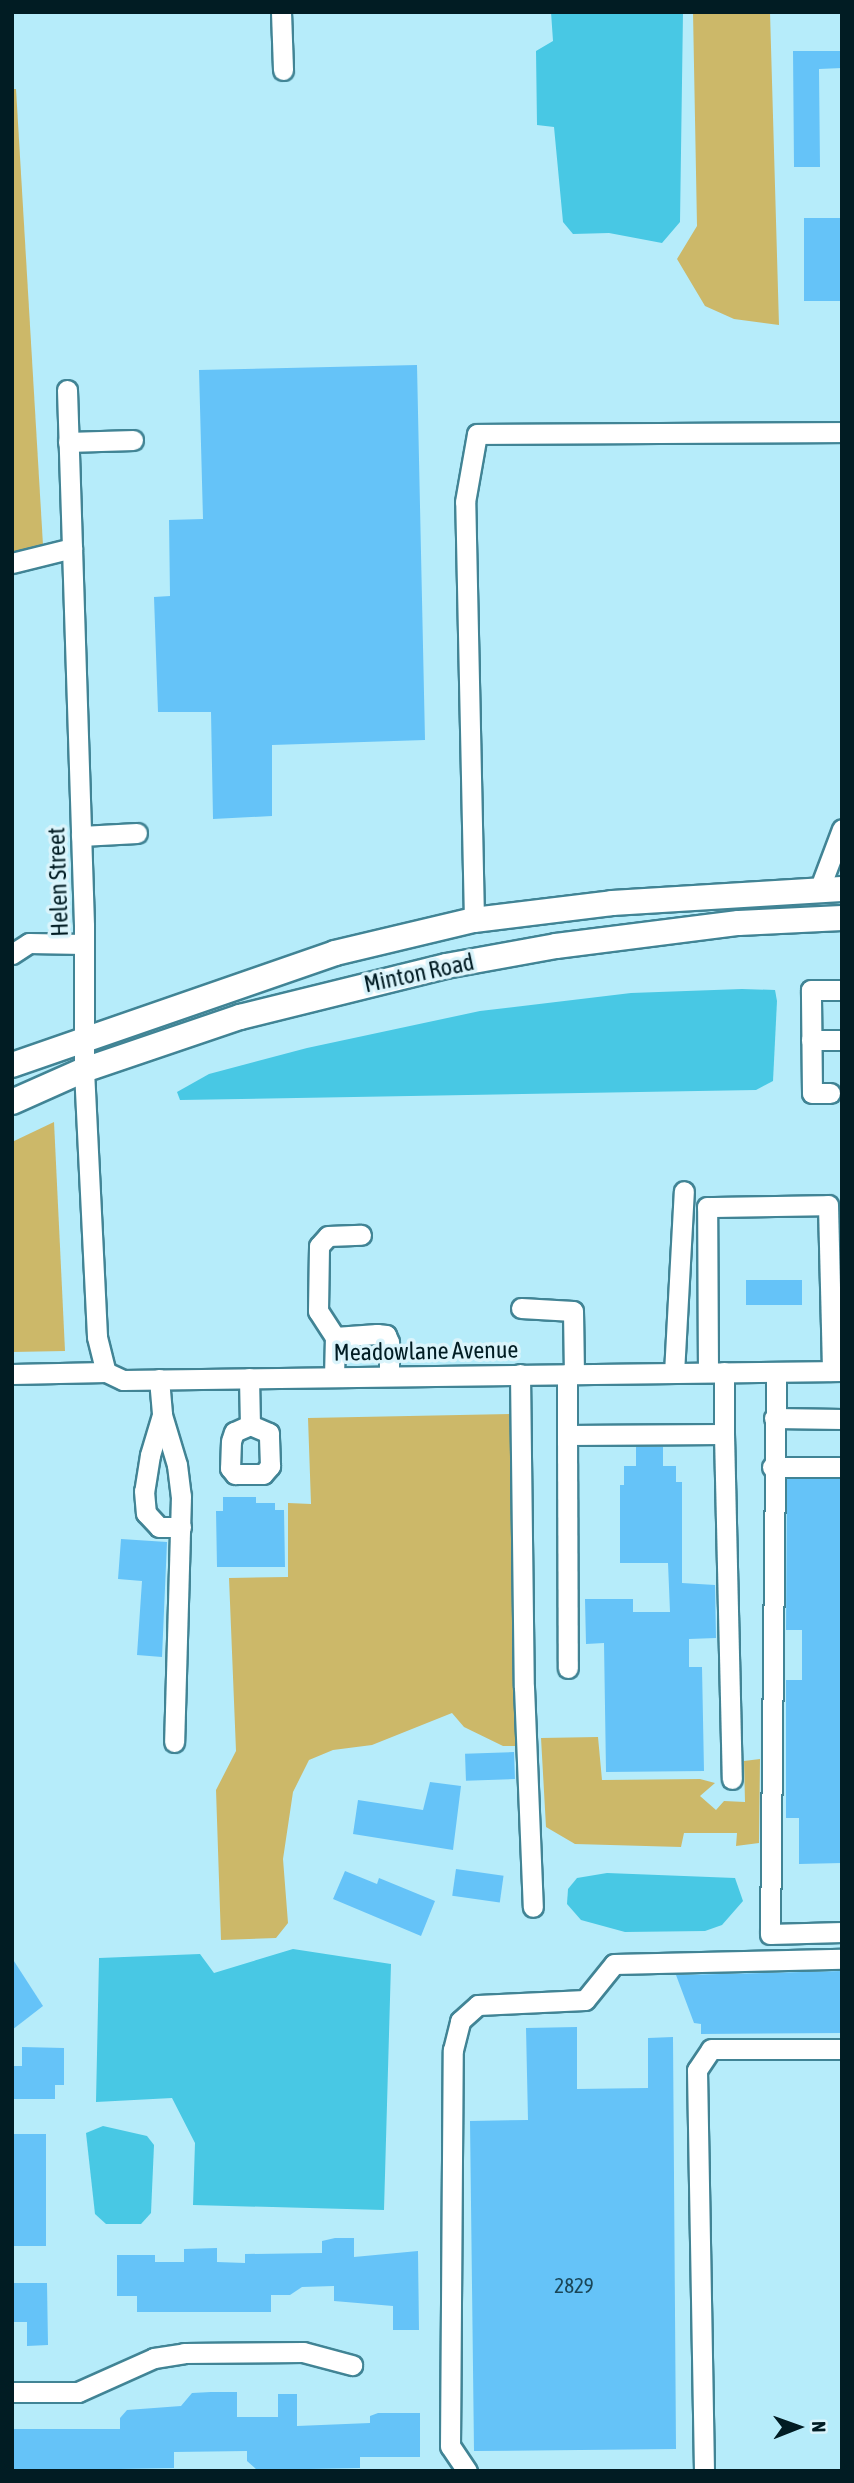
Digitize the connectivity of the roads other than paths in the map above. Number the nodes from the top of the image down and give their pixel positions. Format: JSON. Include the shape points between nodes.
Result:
{"nodes":[{"id":1,"x":281,"y":12,"type":"edge"},
{"id":2,"x":283,"y":70,"type":"dead end"},
{"id":3,"x":66,"y":390,"type":"dead end"},
{"id":4,"x":842,"y":432,"type":"edge"},
{"id":5,"x":133,"y":440,"type":"dead end"},
{"id":6,"x":68,"y":442,"type":"junction"},
{"id":7,"x":72,"y":548,"type":"junction"},
{"id":8,"x":12,"y":563,"type":"edge"},
{"id":9,"x":842,"y":830,"type":"edge"},
{"id":10,"x":137,"y":832,"type":"dead end"},
{"id":11,"x":81,"y":836,"type":"junction"},
{"id":12,"x":830,"y":889,"type":"edge"},
{"id":13,"x":842,"y":918,"type":"edge"},
{"id":14,"x":474,"y":920,"type":"junction"},
{"id":15,"x":84,"y":944,"type":"junction"},
{"id":16,"x":12,"y":954,"type":"edge"},
{"id":17,"x":842,"y":990,"type":"edge"},
{"id":18,"x":86,"y":1038,"type":"junction"},
{"id":19,"x":811,"y":1040,"type":"junction"},
{"id":20,"x":842,"y":1040,"type":"edge"},
{"id":21,"x":12,"y":1065,"type":"edge"},
{"id":22,"x":84,"y":1070,"type":"junction"},
{"id":23,"x":830,"y":1093,"type":"dead end"},
{"id":24,"x":12,"y":1102,"type":"edge"},
{"id":25,"x":684,"y":1191,"type":"dead end"},
{"id":26,"x":361,"y":1235,"type":"dead end"},
{"id":27,"x":835,"y":1247,"type":"edge"},
{"id":28,"x":521,"y":1308,"type":"dead end"},
{"id":29,"x":335,"y":1337,"type":"junction"},
{"id":30,"x":837,"y":1371,"type":"edge"},
{"id":31,"x":106,"y":1372,"type":"junction"},
{"id":32,"x":716,"y":1372,"type":"junction"},
{"id":33,"x":776,"y":1372,"type":"junction"},
{"id":34,"x":674,"y":1373,"type":"junction"},
{"id":35,"x":12,"y":1374,"type":"edge"},
{"id":36,"x":520,"y":1374,"type":"junction"},
{"id":37,"x":570,"y":1374,"type":"junction"},
{"id":38,"x":389,"y":1376,"type":"junction"},
{"id":39,"x":334,"y":1377,"type":"junction"},
{"id":40,"x":249,"y":1378,"type":"junction"},
{"id":41,"x":159,"y":1380,"type":"junction"},
{"id":42,"x":162,"y":1415,"type":"junction"},
{"id":43,"x":774,"y":1418,"type":"junction"},
{"id":44,"x":842,"y":1419,"type":"edge"},
{"id":45,"x":250,"y":1424,"type":"dead end"},
{"id":46,"x":724,"y":1434,"type":"junction"},
{"id":47,"x":567,"y":1435,"type":"junction"},
{"id":48,"x":772,"y":1466,"type":"junction"},
{"id":49,"x":842,"y":1467,"type":"edge"},
{"id":50,"x":181,"y":1527,"type":"junction"},
{"id":51,"x":568,"y":1668,"type":"dead end"},
{"id":52,"x":174,"y":1742,"type":"dead end"},
{"id":53,"x":732,"y":1779,"type":"dead end"},
{"id":54,"x":533,"y":1907,"type":"dead end"},
{"id":55,"x":842,"y":1932,"type":"edge"},
{"id":56,"x":842,"y":1959,"type":"edge"},
{"id":57,"x":842,"y":2049,"type":"edge"},
{"id":58,"x":352,"y":2365,"type":"dead end"},
{"id":59,"x":12,"y":2392,"type":"edge"},
{"id":60,"x":467,"y":2471,"type":"edge"},
{"id":61,"x":704,"y":2471,"type":"edge"}],
"edges":[{"from":1,"to":2,"type":"street"},
{"from":3,"to":6,"type":"street","name":"Helen Street"},
{"from":4,"to":14,"type":"street","via":[[477,434],[465,502]]},
{"from":5,"to":6,"type":"street"},
{"from":6,"to":7,"type":"street","name":"Helen Street"},
{"from":7,"to":8,"type":"street"},
{"from":7,"to":11,"type":"street","name":"Helen Street"},
{"from":9,"to":12,"type":"street"},
{"from":10,"to":11,"type":"street"},
{"from":11,"to":15,"type":"street","name":"Helen Street"},
{"from":12,"to":14,"type":"main road","name":"Minton Road","via":[[611,903]]},
{"from":13,"to":22,"type":"main road","name":"Minton Road","via":[[739,923],[556,946],[446,966],[240,1017]]},
{"from":14,"to":18,"type":"main road","name":"Minton Road","via":[[335,953]]},
{"from":15,"to":16,"type":"street","via":[[29,943]]},
{"from":15,"to":18,"type":"street","name":"Helen Street"},
{"from":17,"to":19,"type":"street","via":[[811,990]]},
{"from":18,"to":21,"type":"main road","name":"Minton Road"},
{"from":18,"to":22,"type":"street","name":"Helen Street"},
{"from":19,"to":20,"type":"street"},
{"from":19,"to":23,"type":"street","via":[[812,1093]]},
{"from":22,"to":24,"type":"main road","name":"Minton Road"},
{"from":22,"to":31,"type":"street","name":"Helen Street","via":[[97,1337]]},
{"from":25,"to":34,"type":"street"},
{"from":26,"to":29,"type":"street","via":[[328,1236],[319,1246],[318,1311]]},
{"from":27,"to":30,"type":"street"},
{"from":27,"to":32,"type":"street","via":[[828,1205],[707,1207]]},
{"from":28,"to":37,"type":"street","via":[[573,1311]]},
{"from":29,"to":38,"type":"street","via":[[386,1335]]},
{"from":29,"to":39,"type":"street"},
{"from":30,"to":33,"type":"street","name":"Meadowlane Avenue"},
{"from":31,"to":35,"type":"street","name":"Meadowlane Avenue"},
{"from":31,"to":41,"type":"street","name":"Meadowlane Avenue","via":[[123,1380]]},
{"from":32,"to":33,"type":"street","name":"Meadowlane Avenue"},
{"from":32,"to":34,"type":"street","name":"Meadowlane Avenue"},
{"from":32,"to":46,"type":"street"},
{"from":33,"to":43,"type":"street"},
{"from":34,"to":37,"type":"street","name":"Meadowlane Avenue"},
{"from":36,"to":37,"type":"street","name":"Meadowlane Avenue"},
{"from":36,"to":38,"type":"street","name":"Meadowlane Avenue"},
{"from":36,"to":54,"type":"street"},
{"from":37,"to":47,"type":"street"},
{"from":38,"to":39,"type":"street","name":"Meadowlane Avenue"},
{"from":39,"to":40,"type":"street","name":"Meadowlane Avenue"},
{"from":40,"to":41,"type":"street","name":"Meadowlane Avenue"},
{"from":40,"to":45,"type":"street"},
{"from":41,"to":42,"type":"street"},
{"from":42,"to":50,"type":"street","via":[[177,1465]]},
{"from":42,"to":50,"type":"street","via":[[148,1467],[146,1513],[159,1527]]},
{"from":43,"to":44,"type":"street"},
{"from":43,"to":48,"type":"street"},
{"from":46,"to":47,"type":"street"},
{"from":46,"to":53,"type":"street"},
{"from":47,"to":51,"type":"street"},
{"from":48,"to":49,"type":"street"},
{"from":48,"to":55,"type":"street","via":[[770,1934]]},
{"from":50,"to":52,"type":"street"},
{"from":56,"to":60,"type":"street","via":[[614,1964],[585,2000],[478,2005],[460,2021],[453,2050],[450,2446]]},
{"from":57,"to":61,"type":"street","via":[[711,2049],[697,2070]]},
{"from":58,"to":59,"type":"street","via":[[303,2351],[184,2353],[154,2358],[78,2392]]}]}
